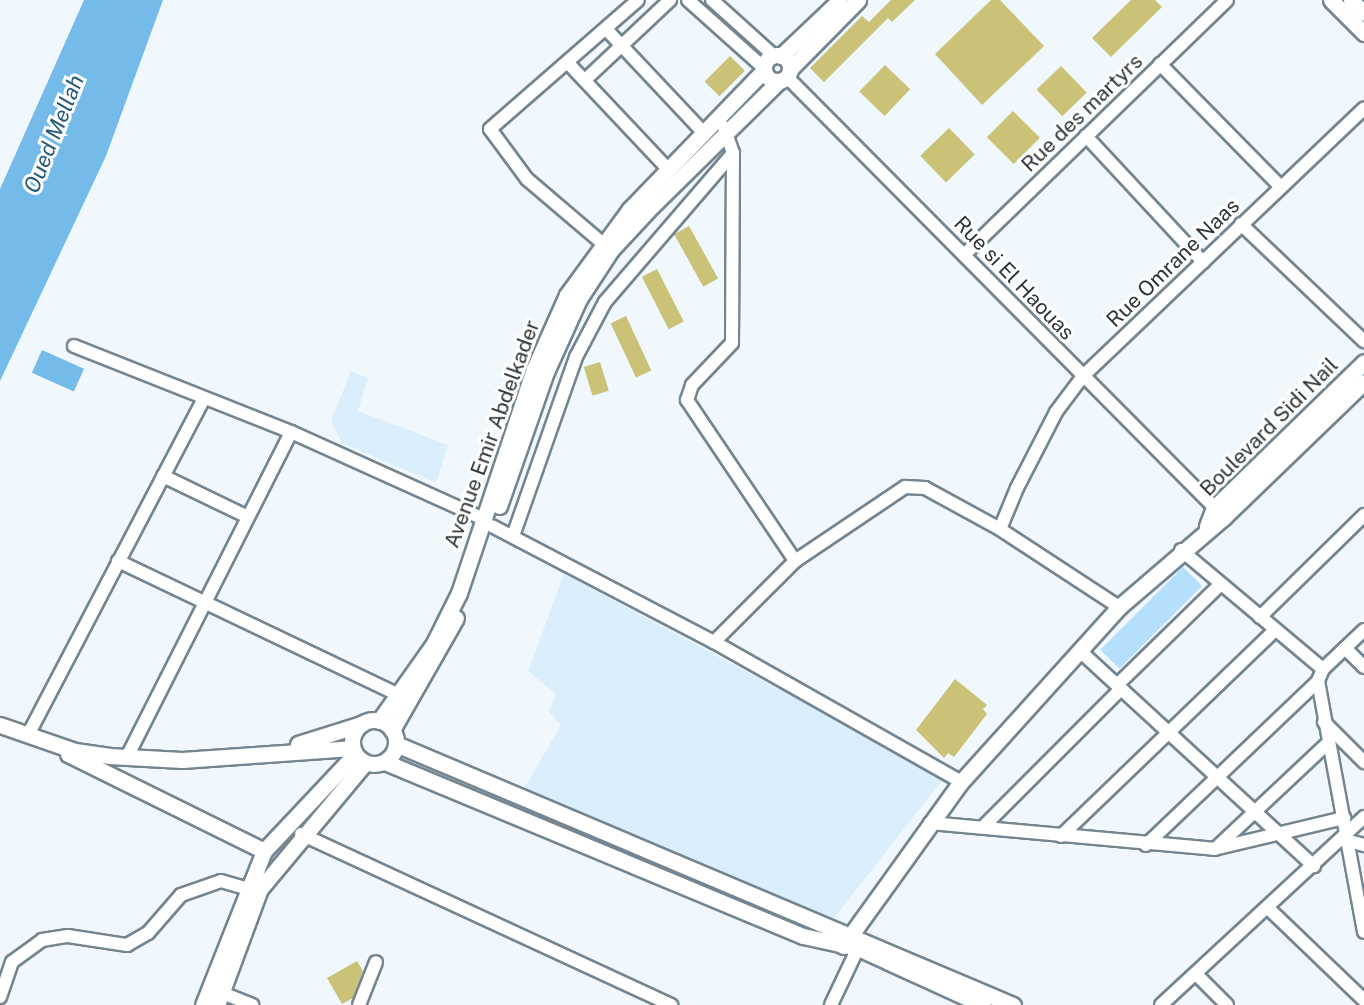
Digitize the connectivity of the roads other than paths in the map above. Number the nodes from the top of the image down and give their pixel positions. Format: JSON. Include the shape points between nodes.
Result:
{"nodes":[{"id":1,"x":638,"y":0,"type":"edge"},
{"id":2,"x":670,"y":0,"type":"edge"},
{"id":3,"x":688,"y":0,"type":"edge"},
{"id":4,"x":712,"y":0,"type":"edge"},
{"id":5,"x":840,"y":0,"type":"edge"},
{"id":6,"x":858,"y":0,"type":"edge"},
{"id":7,"x":1227,"y":0,"type":"edge"},
{"id":8,"x":1331,"y":0,"type":"edge"},
{"id":9,"x":1351,"y":0,"type":"edge"},
{"id":10,"x":1364,"y":13,"type":"edge"},
{"id":11,"x":606,"y":29,"type":"junction"},
{"id":12,"x":1364,"y":33,"type":"edge"},
{"id":13,"x":622,"y":45,"type":"junction"},
{"id":14,"x":568,"y":63,"type":"junction"},
{"id":15,"x":1160,"y":64,"type":"junction"},
{"id":16,"x":777,"y":68,"type":"junction"},
{"id":17,"x":585,"y":80,"type":"junction"},
{"id":18,"x":1364,"y":108,"type":"edge"},
{"id":19,"x":724,"y":126,"type":"junction"},
{"id":20,"x":705,"y":134,"type":"junction"},
{"id":21,"x":1086,"y":136,"type":"junction"},
{"id":22,"x":733,"y":153,"type":"junction"},
{"id":23,"x":668,"y":169,"type":"junction"},
{"id":24,"x":1280,"y":186,"type":"junction"},
{"id":25,"x":1241,"y":224,"type":"junction"},
{"id":26,"x":601,"y":242,"type":"junction"},
{"id":27,"x":964,"y":255,"type":"junction"},
{"id":28,"x":1203,"y":262,"type":"junction"},
{"id":29,"x":1364,"y":340,"type":"edge"},
{"id":30,"x":74,"y":346,"type":"dead end"},
{"id":31,"x":1364,"y":362,"type":"edge"},
{"id":32,"x":1083,"y":376,"type":"junction"},
{"id":33,"x":1364,"y":382,"type":"edge"},
{"id":34,"x":204,"y":398,"type":"junction"},
{"id":35,"x":291,"y":432,"type":"junction"},
{"id":36,"x":163,"y":476,"type":"junction"},
{"id":37,"x":1219,"y":512,"type":"junction"},
{"id":38,"x":1364,"y":515,"type":"edge"},
{"id":39,"x":248,"y":517,"type":"junction"},
{"id":40,"x":488,"y":523,"type":"junction"},
{"id":41,"x":1000,"y":530,"type":"junction"},
{"id":42,"x":513,"y":536,"type":"junction"},
{"id":43,"x":1181,"y":550,"type":"junction"},
{"id":44,"x":118,"y":561,"type":"junction"},
{"id":45,"x":795,"y":561,"type":"junction"},
{"id":46,"x":1221,"y":584,"type":"junction"},
{"id":47,"x":205,"y":603,"type":"junction"},
{"id":48,"x":1119,"y":607,"type":"junction"},
{"id":49,"x":1260,"y":617,"type":"junction"},
{"id":50,"x":1275,"y":630,"type":"junction"},
{"id":51,"x":1364,"y":630,"type":"edge"},
{"id":52,"x":714,"y":642,"type":"junction"},
{"id":53,"x":1345,"y":648,"type":"junction"},
{"id":54,"x":1080,"y":651,"type":"junction"},
{"id":55,"x":1364,"y":667,"type":"edge"},
{"id":56,"x":1323,"y":669,"type":"junction"},
{"id":57,"x":1318,"y":681,"type":"junction"},
{"id":58,"x":1119,"y":687,"type":"junction"},
{"id":59,"x":399,"y":695,"type":"junction"},
{"id":60,"x":379,"y":721,"type":"junction"},
{"id":61,"x":1324,"y":722,"type":"junction"},
{"id":62,"x":361,"y":724,"type":"junction"},
{"id":63,"x":0,"y":725,"type":"edge"},
{"id":64,"x":1169,"y":733,"type":"junction"},
{"id":65,"x":28,"y":735,"type":"junction"},
{"id":66,"x":394,"y":737,"type":"junction"},
{"id":67,"x":1328,"y":744,"type":"junction"},
{"id":68,"x":278,"y":751,"type":"junction"},
{"id":69,"x":357,"y":755,"type":"junction"},
{"id":70,"x":127,"y":757,"type":"junction"},
{"id":71,"x":385,"y":762,"type":"junction"},
{"id":72,"x":1364,"y":762,"type":"edge"},
{"id":73,"x":1219,"y":777,"type":"junction"},
{"id":74,"x":961,"y":782,"type":"junction"},
{"id":75,"x":1255,"y":812,"type":"junction"},
{"id":76,"x":1364,"y":817,"type":"edge"},
{"id":77,"x":1344,"y":818,"type":"junction"},
{"id":78,"x":930,"y":823,"type":"junction"},
{"id":79,"x":983,"y":827,"type":"junction"},
{"id":80,"x":301,"y":834,"type":"junction"},
{"id":81,"x":1061,"y":836,"type":"junction"},
{"id":82,"x":1281,"y":836,"type":"junction"},
{"id":83,"x":1348,"y":837,"type":"junction"},
{"id":84,"x":1146,"y":845,"type":"junction"},
{"id":85,"x":1364,"y":845,"type":"edge"},
{"id":86,"x":1214,"y":849,"type":"junction"},
{"id":87,"x":264,"y":851,"type":"junction"},
{"id":88,"x":1314,"y":866,"type":"junction"},
{"id":89,"x":246,"y":888,"type":"junction"},
{"id":90,"x":1269,"y":909,"type":"junction"},
{"id":91,"x":1364,"y":929,"type":"edge"},
{"id":92,"x":850,"y":942,"type":"junction"},
{"id":93,"x":376,"y":962,"type":"dead end"},
{"id":94,"x":1198,"y":976,"type":"junction"},
{"id":95,"x":215,"y":996,"type":"edge"},
{"id":96,"x":0,"y":997,"type":"edge"},
{"id":97,"x":1364,"y":1000,"type":"edge"},
{"id":98,"x":203,"y":1005,"type":"edge"},
{"id":99,"x":253,"y":1005,"type":"edge"},
{"id":100,"x":359,"y":1005,"type":"edge"},
{"id":101,"x":671,"y":1005,"type":"edge"},
{"id":102,"x":831,"y":1005,"type":"edge"},
{"id":103,"x":983,"y":1005,"type":"edge"},
{"id":104,"x":1013,"y":1005,"type":"edge"},
{"id":105,"x":1161,"y":1005,"type":"edge"},
{"id":106,"x":1227,"y":1005,"type":"edge"}],
"edges":[{"from":1,"to":11,"type":"street"},
{"from":2,"to":13,"type":"street"},
{"from":3,"to":16,"type":"street"},
{"from":4,"to":16,"type":"street"},
{"from":5,"to":16,"type":"main road","name":"Avenue Emir Abdelkader"},
{"from":6,"to":16,"type":"main road","name":"Avenue Emir Abdelkader"},
{"from":7,"to":15,"type":"street","name":"Rue des martyrs"},
{"from":8,"to":12,"type":"main road"},
{"from":9,"to":10,"type":"main road"},
{"from":11,"to":13,"type":"street"},
{"from":11,"to":14,"type":"street"},
{"from":13,"to":17,"type":"street"},
{"from":13,"to":20,"type":"street"},
{"from":14,"to":17,"type":"street"},
{"from":14,"to":26,"type":"street","via":[[490,129],[527,179]]},
{"from":15,"to":21,"type":"street","name":"Rue des martyrs"},
{"from":15,"to":24,"type":"street"},
{"from":16,"to":19,"type":"main road","name":"Avenue Emir Abdelkader"},
{"from":16,"to":27,"type":"street","name":"Rue si El Haouas"},
{"from":17,"to":23,"type":"street"},
{"from":18,"to":24,"type":"street","name":"Rue Omrane Naas"},
{"from":19,"to":20,"type":"main road","name":"Avenue Emir Abdelkader"},
{"from":19,"to":22,"type":"street"},
{"from":19,"to":40,"type":"main road","name":"Avenue Emir Abdelkader","via":[[611,250],[579,299],[546,372]]},
{"from":20,"to":23,"type":"main road","name":"Avenue Emir Abdelkader"},
{"from":21,"to":27,"type":"street","name":"Rue des martyrs"},
{"from":21,"to":28,"type":"street"},
{"from":22,"to":42,"type":"street","via":[[605,302],[576,357]]},
{"from":22,"to":45,"type":"street","via":[[732,343],[692,385],[687,400]]},
{"from":23,"to":26,"type":"main road","name":"Avenue Emir Abdelkader"},
{"from":24,"to":25,"type":"street","name":"Rue Omrane Naas"},
{"from":25,"to":28,"type":"street","name":"Rue Omrane Naas"},
{"from":25,"to":29,"type":"street"},
{"from":26,"to":40,"type":"main road","name":"Avenue Emir Abdelkader","via":[[549,332]]},
{"from":27,"to":32,"type":"street","name":"Rue si El Haouas"},
{"from":28,"to":32,"type":"street","name":"Rue Omrane Naas"},
{"from":30,"to":34,"type":"street"},
{"from":31,"to":37,"type":"main road","name":"Boulevard Sidi Nail"},
{"from":32,"to":37,"type":"street","name":"Rue si El Haouas"},
{"from":32,"to":41,"type":"street","name":"Rue Omrane Naas","via":[[1056,412]]},
{"from":33,"to":37,"type":"main road","name":"Boulevard Sidi Nail"},
{"from":34,"to":35,"type":"street"},
{"from":34,"to":36,"type":"street"},
{"from":35,"to":39,"type":"street"},
{"from":35,"to":40,"type":"street"},
{"from":36,"to":39,"type":"street"},
{"from":36,"to":44,"type":"street"},
{"from":37,"to":43,"type":"main road","name":"Boulevard Sidi Nail"},
{"from":38,"to":49,"type":"street"},
{"from":39,"to":47,"type":"street"},
{"from":40,"to":42,"type":"street"},
{"from":40,"to":59,"type":"main road","name":"Avenue Emir Abdelkader","via":[[459,592]]},
{"from":40,"to":66,"type":"main road","name":"Avenue Emir Abdelkader","via":[[447,639]]},
{"from":41,"to":45,"type":"street","via":[[914,486]]},
{"from":41,"to":48,"type":"street"},
{"from":42,"to":52,"type":"street"},
{"from":43,"to":46,"type":"street"},
{"from":43,"to":48,"type":"main road"},
{"from":44,"to":47,"type":"street"},
{"from":44,"to":65,"type":"street"},
{"from":45,"to":52,"type":"street"},
{"from":46,"to":49,"type":"street"},
{"from":46,"to":58,"type":"street"},
{"from":47,"to":59,"type":"street"},
{"from":47,"to":70,"type":"street"},
{"from":48,"to":54,"type":"main road"},
{"from":49,"to":50,"type":"street"},
{"from":50,"to":56,"type":"street"},
{"from":50,"to":64,"type":"street"},
{"from":51,"to":53,"type":"street"},
{"from":52,"to":74,"type":"street"},
{"from":53,"to":55,"type":"street"},
{"from":53,"to":56,"type":"street"},
{"from":54,"to":58,"type":"street"},
{"from":54,"to":74,"type":"main road"},
{"from":56,"to":57,"type":"street"},
{"from":57,"to":61,"type":"street"},
{"from":57,"to":73,"type":"street"},
{"from":58,"to":64,"type":"street"},
{"from":58,"to":79,"type":"street"},
{"from":59,"to":60,"type":"main road","name":"Avenue Emir Abdelkader"},
{"from":60,"to":62,"type":"main road"},
{"from":60,"to":66,"type":"main road"},
{"from":61,"to":67,"type":"street"},
{"from":61,"to":72,"type":"street"},
{"from":62,"to":68,"type":"main road"},
{"from":62,"to":69,"type":"main road"},
{"from":63,"to":65,"type":"main road"},
{"from":64,"to":73,"type":"street"},
{"from":64,"to":81,"type":"street"},
{"from":65,"to":70,"type":"main road","via":[[75,751]]},
{"from":65,"to":87,"type":"main road"},
{"from":66,"to":71,"type":"main road","name":"Avenue Emir Abdelkader"},
{"from":66,"to":92,"type":"main road"},
{"from":67,"to":75,"type":"street"},
{"from":67,"to":77,"type":"street"},
{"from":68,"to":69,"type":"main road"},
{"from":68,"to":70,"type":"main road","via":[[182,760]]},
{"from":69,"to":71,"type":"main road"},
{"from":69,"to":80,"type":"main road"},
{"from":69,"to":87,"type":"main road"},
{"from":71,"to":92,"type":"main road","via":[[803,936]]},
{"from":73,"to":75,"type":"street"},
{"from":73,"to":84,"type":"street"},
{"from":74,"to":78,"type":"main road"},
{"from":75,"to":82,"type":"street"},
{"from":75,"to":86,"type":"street"},
{"from":76,"to":83,"type":"street"},
{"from":77,"to":82,"type":"street"},
{"from":77,"to":83,"type":"street"},
{"from":78,"to":79,"type":"street"},
{"from":78,"to":92,"type":"main road"},
{"from":79,"to":81,"type":"street"},
{"from":80,"to":95,"type":"main road","via":[[260,889]]},
{"from":80,"to":101,"type":"street"},
{"from":81,"to":84,"type":"street"},
{"from":82,"to":86,"type":"street"},
{"from":82,"to":88,"type":"street"},
{"from":83,"to":85,"type":"street"},
{"from":83,"to":88,"type":"street"},
{"from":83,"to":91,"type":"street"},
{"from":84,"to":86,"type":"street"},
{"from":87,"to":89,"type":"main road"},
{"from":88,"to":90,"type":"street"},
{"from":89,"to":95,"type":"main road"},
{"from":89,"to":96,"type":"street","via":[[221,881],[181,895],[148,933],[127,945],[68,936],[36,942],[12,962]]},
{"from":90,"to":94,"type":"street"},
{"from":90,"to":97,"type":"street"},
{"from":92,"to":102,"type":"street"},
{"from":92,"to":103,"type":"main road"},
{"from":92,"to":104,"type":"main road"},
{"from":93,"to":100,"type":"street"},
{"from":94,"to":105,"type":"street"},
{"from":94,"to":106,"type":"street"},
{"from":95,"to":98,"type":"main road"},
{"from":95,"to":99,"type":"street"}]}
